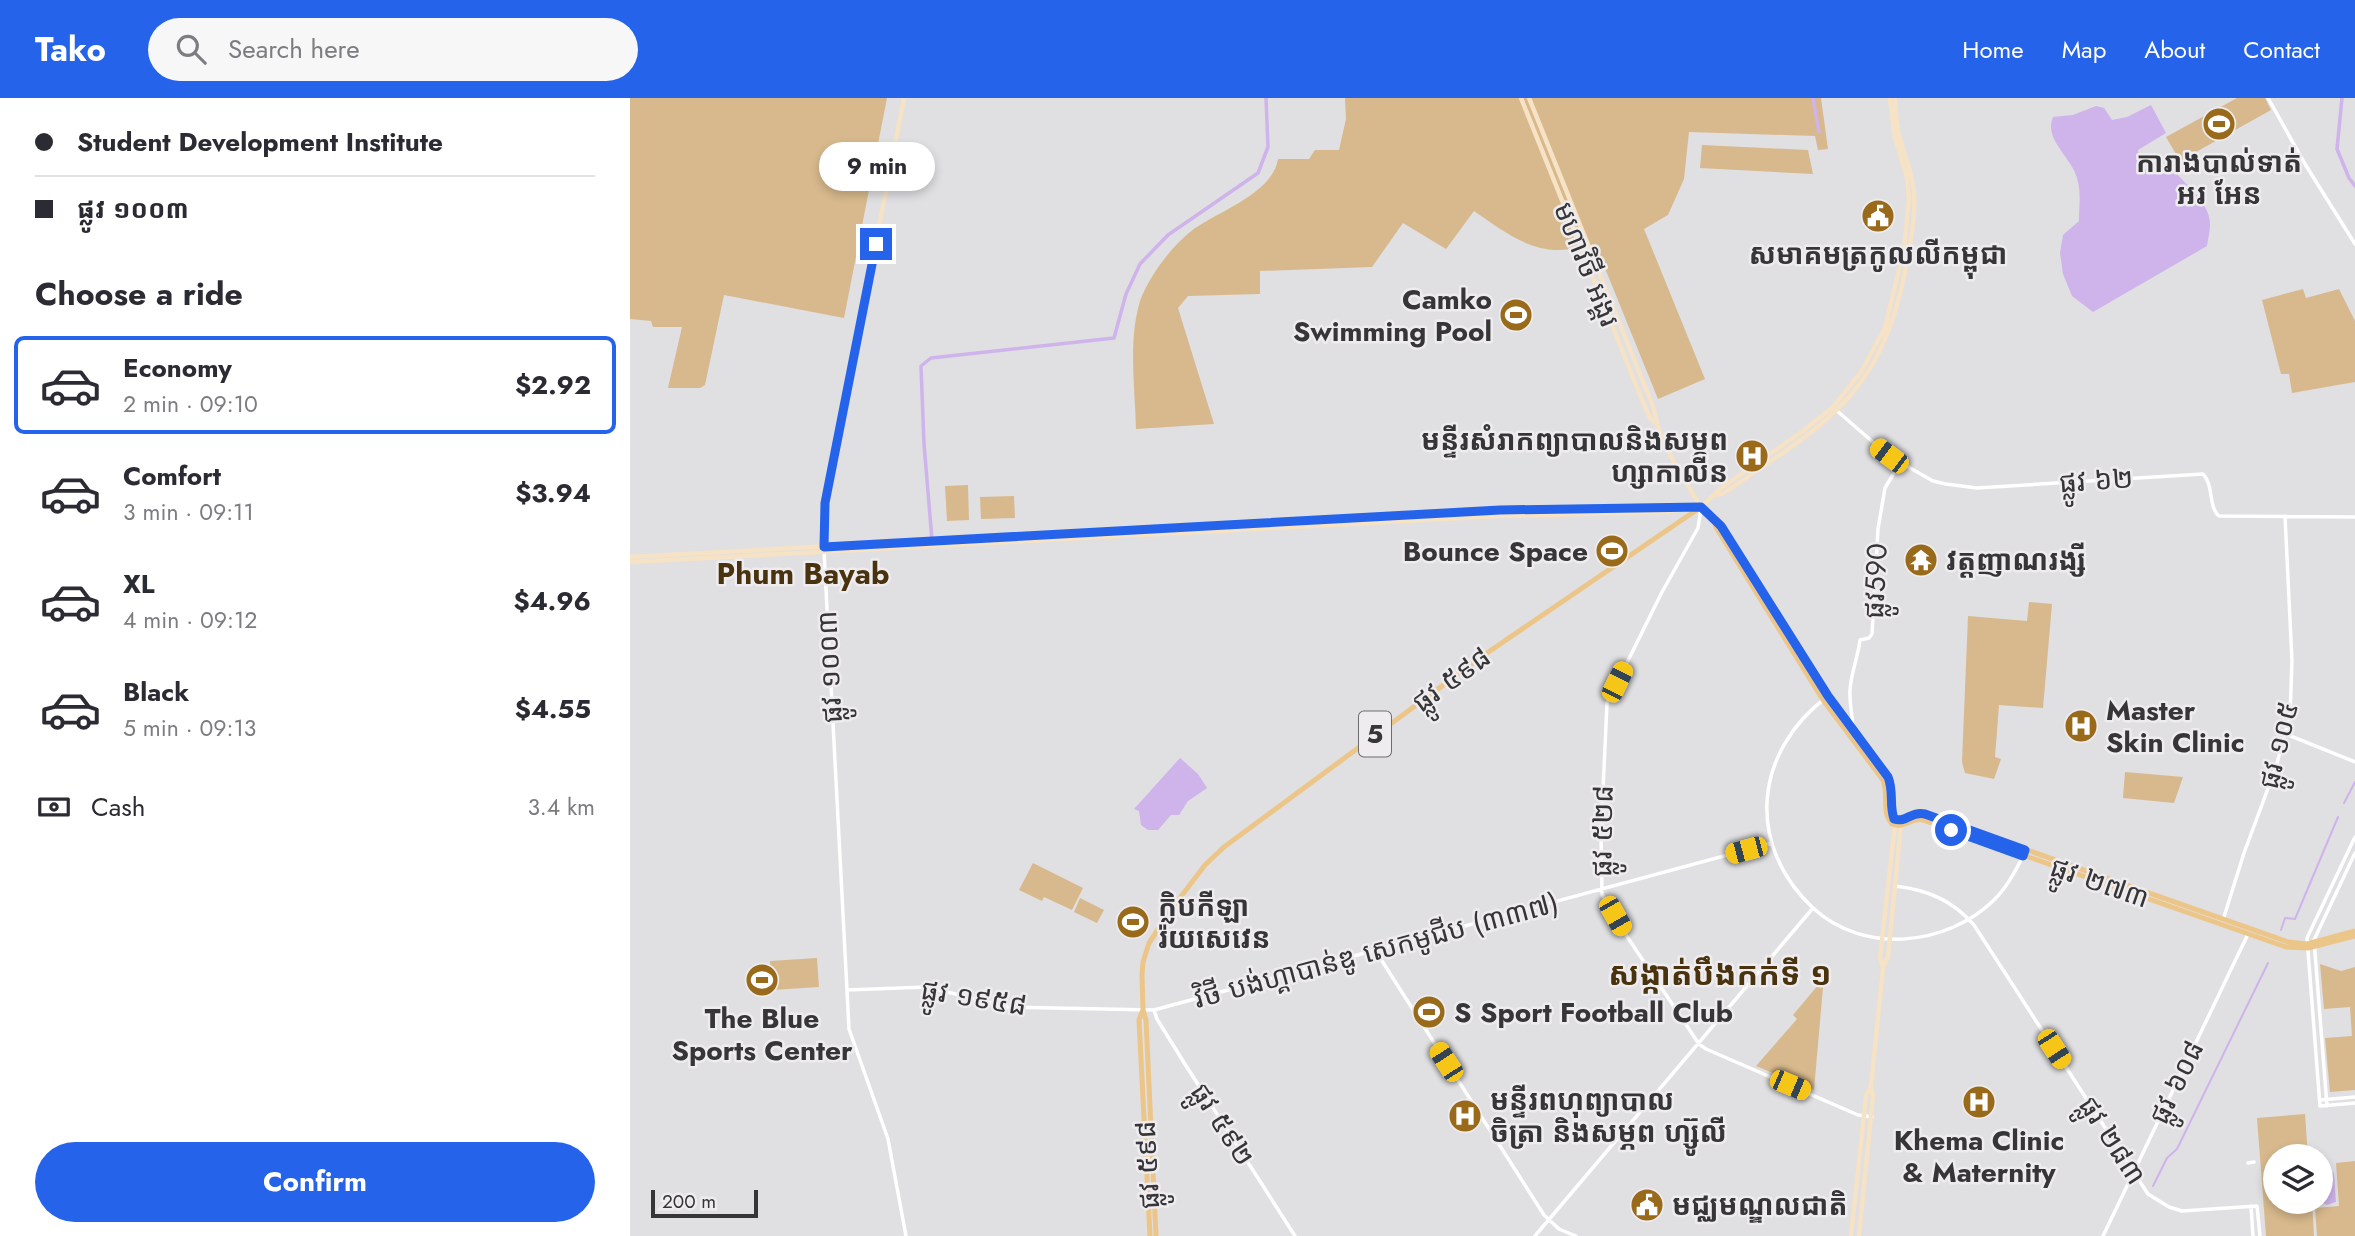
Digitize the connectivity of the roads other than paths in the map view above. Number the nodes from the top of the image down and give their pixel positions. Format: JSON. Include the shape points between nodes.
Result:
{"nodes":[{"id":1,"x":904,"y":98,"type":"edge"},
{"id":2,"x":1521,"y":98,"type":"edge"},
{"id":3,"x":1529,"y":98,"type":"edge"},
{"id":4,"x":1892,"y":98,"type":"edge"},
{"id":5,"x":2268,"y":98,"type":"edge"},
{"id":6,"x":1534,"y":112,"type":"junction"},
{"id":7,"x":1527,"y":115,"type":"junction"},
{"id":8,"x":2355,"y":244,"type":"edge"},
{"id":9,"x":1835,"y":409,"type":"junction"},
{"id":10,"x":1658,"y":427,"type":"junction"},
{"id":11,"x":1900,"y":463,"type":"junction"},
{"id":12,"x":1701,"y":507,"type":"junction"},
{"id":13,"x":2285,"y":516,"type":"junction"},
{"id":14,"x":2355,"y":517,"type":"edge"},
{"id":15,"x":824,"y":550,"type":"junction"},
{"id":16,"x":630,"y":560,"type":"edge"},
{"id":17,"x":1826,"y":698,"type":"junction"},
{"id":18,"x":1850,"y":732,"type":"junction"},
{"id":19,"x":2286,"y":734,"type":"junction"},
{"id":20,"x":2355,"y":762,"type":"edge"},
{"id":21,"x":1898,"y":823,"type":"junction"},
{"id":22,"x":2355,"y":837,"type":"edge"},
{"id":23,"x":1772,"y":843,"type":"junction"},
{"id":24,"x":2024,"y":853,"type":"junction"},
{"id":25,"x":2355,"y":853,"type":"edge"},
{"id":26,"x":1895,"y":886,"type":"junction"},
{"id":27,"x":1600,"y":888,"type":"junction"},
{"id":28,"x":1813,"y":908,"type":"junction"},
{"id":29,"x":1970,"y":919,"type":"junction"},
{"id":30,"x":2222,"y":922,"type":"junction"},
{"id":31,"x":2249,"y":932,"type":"junction"},
{"id":32,"x":2355,"y":934,"type":"edge"},
{"id":33,"x":1882,"y":938,"type":"junction"},
{"id":34,"x":1890,"y":939,"type":"junction"},
{"id":35,"x":2308,"y":946,"type":"junction"},
{"id":36,"x":1375,"y":950,"type":"junction"},
{"id":37,"x":1882,"y":968,"type":"junction"},
{"id":38,"x":847,"y":990,"type":"junction"},
{"id":39,"x":1143,"y":1010,"type":"junction"},
{"id":40,"x":1154,"y":1010,"type":"junction"},
{"id":41,"x":1699,"y":1044,"type":"junction"},
{"id":42,"x":1871,"y":1086,"type":"junction"},
{"id":43,"x":2355,"y":1097,"type":"edge"},
{"id":44,"x":2320,"y":1100,"type":"junction"},
{"id":45,"x":2326,"y":1100,"type":"junction"},
{"id":46,"x":2355,"y":1103,"type":"edge"},
{"id":47,"x":2327,"y":1106,"type":"junction"},
{"id":48,"x":1864,"y":1116,"type":"junction"},
{"id":49,"x":1872,"y":1116,"type":"junction"},
{"id":50,"x":2254,"y":1162,"type":"dead end"},
{"id":51,"x":2248,"y":1163,"type":"dead end"},
{"id":52,"x":2132,"y":1172,"type":"junction"},
{"id":53,"x":2251,"y":1206,"type":"junction"},
{"id":54,"x":1549,"y":1220,"type":"junction"},
{"id":55,"x":906,"y":1236,"type":"edge"},
{"id":56,"x":1150,"y":1236,"type":"edge"},
{"id":57,"x":1156,"y":1236,"type":"edge"},
{"id":58,"x":1295,"y":1236,"type":"edge"},
{"id":59,"x":1535,"y":1236,"type":"edge"},
{"id":60,"x":1576,"y":1236,"type":"edge"},
{"id":61,"x":1851,"y":1236,"type":"edge"},
{"id":62,"x":1859,"y":1236,"type":"edge"},
{"id":63,"x":2103,"y":1236,"type":"edge"},
{"id":64,"x":2253,"y":1236,"type":"edge"},
{"id":65,"x":2260,"y":1236,"type":"edge"}],
"edges":[{"from":1,"to":15,"type":"main road","name":"ផ្លូវ ១០០៣","via":[[825,503]]},
{"from":2,"to":7,"type":"main road","name":"មហាវិថី អង្គរ"},
{"from":3,"to":6,"type":"main road","name":"មហាវិថី អង្គរ"},
{"from":4,"to":9,"type":"main road","via":[[1914,190],[1909,250],[1890,330],[1866,376]]},
{"from":5,"to":8,"type":"street"},
{"from":6,"to":7,"type":"main road"},
{"from":6,"to":10,"type":"main road","name":"មហាវិថី អង្គរ"},
{"from":7,"to":10,"type":"main road","name":"មហាវិថី អង្គរ","via":[[1640,395]]},
{"from":9,"to":11,"type":"street","name":"ផ្លូវ ៦២"},
{"from":9,"to":12,"type":"main road","via":[[1806,437]]},
{"from":10,"to":12,"type":"main road","name":"មហាវិថី អង្គរ"},
{"from":11,"to":13,"type":"street","name":"ផ្លូវ ៦២","via":[[1933,481],[1972,488],[2203,474],[2216,515]]},
{"from":11,"to":18,"type":"street","name":"ផ្លូវ590","via":[[1885,488],[1872,634],[1860,640],[1851,679]]},
{"from":12,"to":15,"type":"main road","via":[[1663,512],[1517,512]]},
{"from":12,"to":17,"type":"main road"},
{"from":12,"to":27,"type":"street","name":"ផ្លូវ ៥២៨","via":[[1698,528],[1607,703]]},
{"from":12,"to":39,"type":"main road","name":"ផ្លូវ ៥៩៨","number":"5","via":[[1474,662],[1218,853],[1172,907],[1149,943],[1143,962]]},
{"from":13,"to":14,"type":"street","name":"ផ្លូវ ៦២"},
{"from":13,"to":19,"type":"street","name":"ផ្លូវ ១០៥","via":[[2293,673]]},
{"from":15,"to":16,"type":"main road"},
{"from":15,"to":38,"type":"street","name":"ផ្លូវ ១០០៣"},
{"from":17,"to":18,"type":"main road"},
{"from":17,"to":23,"type":"street","via":[[1794,727],[1774,765],[1767,802]]},
{"from":18,"to":21,"type":"main road","via":[[1883,780],[1889,822]]},
{"from":19,"to":20,"type":"street"},
{"from":19,"to":30,"type":"street","name":"ផ្លូវ ១០៥"},
{"from":21,"to":24,"type":"main road","name":"ផ្លូវ ២៧៣","via":[[1919,819]]},
{"from":21,"to":26,"type":"main road"},
{"from":21,"to":33,"type":"main road"},
{"from":22,"to":35,"type":"street","via":[[2307,938]]},
{"from":23,"to":27,"type":"street","name":"វិថី បង់ហ្គាបាន់ឌូ សេកមូជីប (៣៣៧)"},
{"from":23,"to":28,"type":"street","via":[[1784,871]]},
{"from":24,"to":29,"type":"street","via":[[1999,894]]},
{"from":24,"to":30,"type":"main road","name":"ផ្លូវ ២៧៣"},
{"from":25,"to":35,"type":"street"},
{"from":26,"to":29,"type":"street","name":"ផ្លូវ ២៨៣","via":[[1919,888],[1954,905]]},
{"from":26,"to":34,"type":"main road"},
{"from":27,"to":36,"type":"street","name":"វិថី បង់ហ្គាបាន់ឌូ សេកមូជីប (៣៣៧)"},
{"from":27,"to":41,"type":"street","name":"ផ្លូវ ៥២៨"},
{"from":28,"to":33,"type":"street","via":[[1844,928]]},
{"from":28,"to":41,"type":"street"},
{"from":29,"to":34,"type":"street","via":[[1935,934]]},
{"from":29,"to":52,"type":"street","name":"ផ្លូវ ២៨៣"},
{"from":30,"to":31,"type":"main road","name":"ផ្លូវ ២៧៣"},
{"from":31,"to":35,"type":"main road","name":"ផ្លូវ ២៧៣","via":[[2286,947]]},
{"from":31,"to":52,"type":"street","name":"ផ្លូវ ៦០៨"},
{"from":32,"to":35,"type":"main road"},
{"from":33,"to":34,"type":"street"},
{"from":33,"to":37,"type":"main road"},
{"from":34,"to":37,"type":"main road"},
{"from":35,"to":44,"type":"street"},
{"from":35,"to":45,"type":"street"},
{"from":36,"to":40,"type":"street","name":"វិថី បង់ហ្គាបាន់ឌូ សេកមូជីប (៣៣៧)"},
{"from":36,"to":54,"type":"street"},
{"from":37,"to":42,"type":"main road"},
{"from":38,"to":39,"type":"street","name":"ផ្លូវ ១៩៥៨","via":[[927,987],[1008,1007]]},
{"from":38,"to":55,"type":"street","name":"ផ្លូវ ១០០៣","via":[[849,1029],[888,1139]]},
{"from":39,"to":40,"type":"street","name":"វិថី បង់ហ្គាបាន់ឌូ សេកមូជីប (៣៣៧)"},
{"from":39,"to":56,"type":"main road","name":"ផ្លូវ ៥៩៨","number":"5","via":[[1139,1028]]},
{"from":39,"to":57,"type":"main road","name":"ផ្លូវ ៥៩៨","number":"5"},
{"from":40,"to":58,"type":"street","name":"ផ្លូវ ៥៩២"},
{"from":41,"to":48,"type":"street"},
{"from":41,"to":54,"type":"street"},
{"from":42,"to":48,"type":"main road"},
{"from":42,"to":49,"type":"main road"},
{"from":43,"to":45,"type":"street"},
{"from":44,"to":45,"type":"street"},
{"from":44,"to":47,"type":"street","via":[[2320,1106]]},
{"from":45,"to":47,"type":"street"},
{"from":46,"to":47,"type":"street"},
{"from":48,"to":49,"type":"street"},
{"from":48,"to":61,"type":"main road"},
{"from":49,"to":62,"type":"main road"},
{"from":50,"to":51,"type":"street"},
{"from":52,"to":53,"type":"street","name":"ផ្លូវ ២៨៣","via":[[2148,1194],[2176,1210]]},
{"from":52,"to":63,"type":"street","name":"ផ្លូវ ៦០៨"},
{"from":53,"to":64,"type":"street"},
{"from":53,"to":65,"type":"street","name":"ផ្លូវ ២៨៣","via":[[2257,1206]]},
{"from":54,"to":59,"type":"street"},
{"from":54,"to":60,"type":"street"}]}
